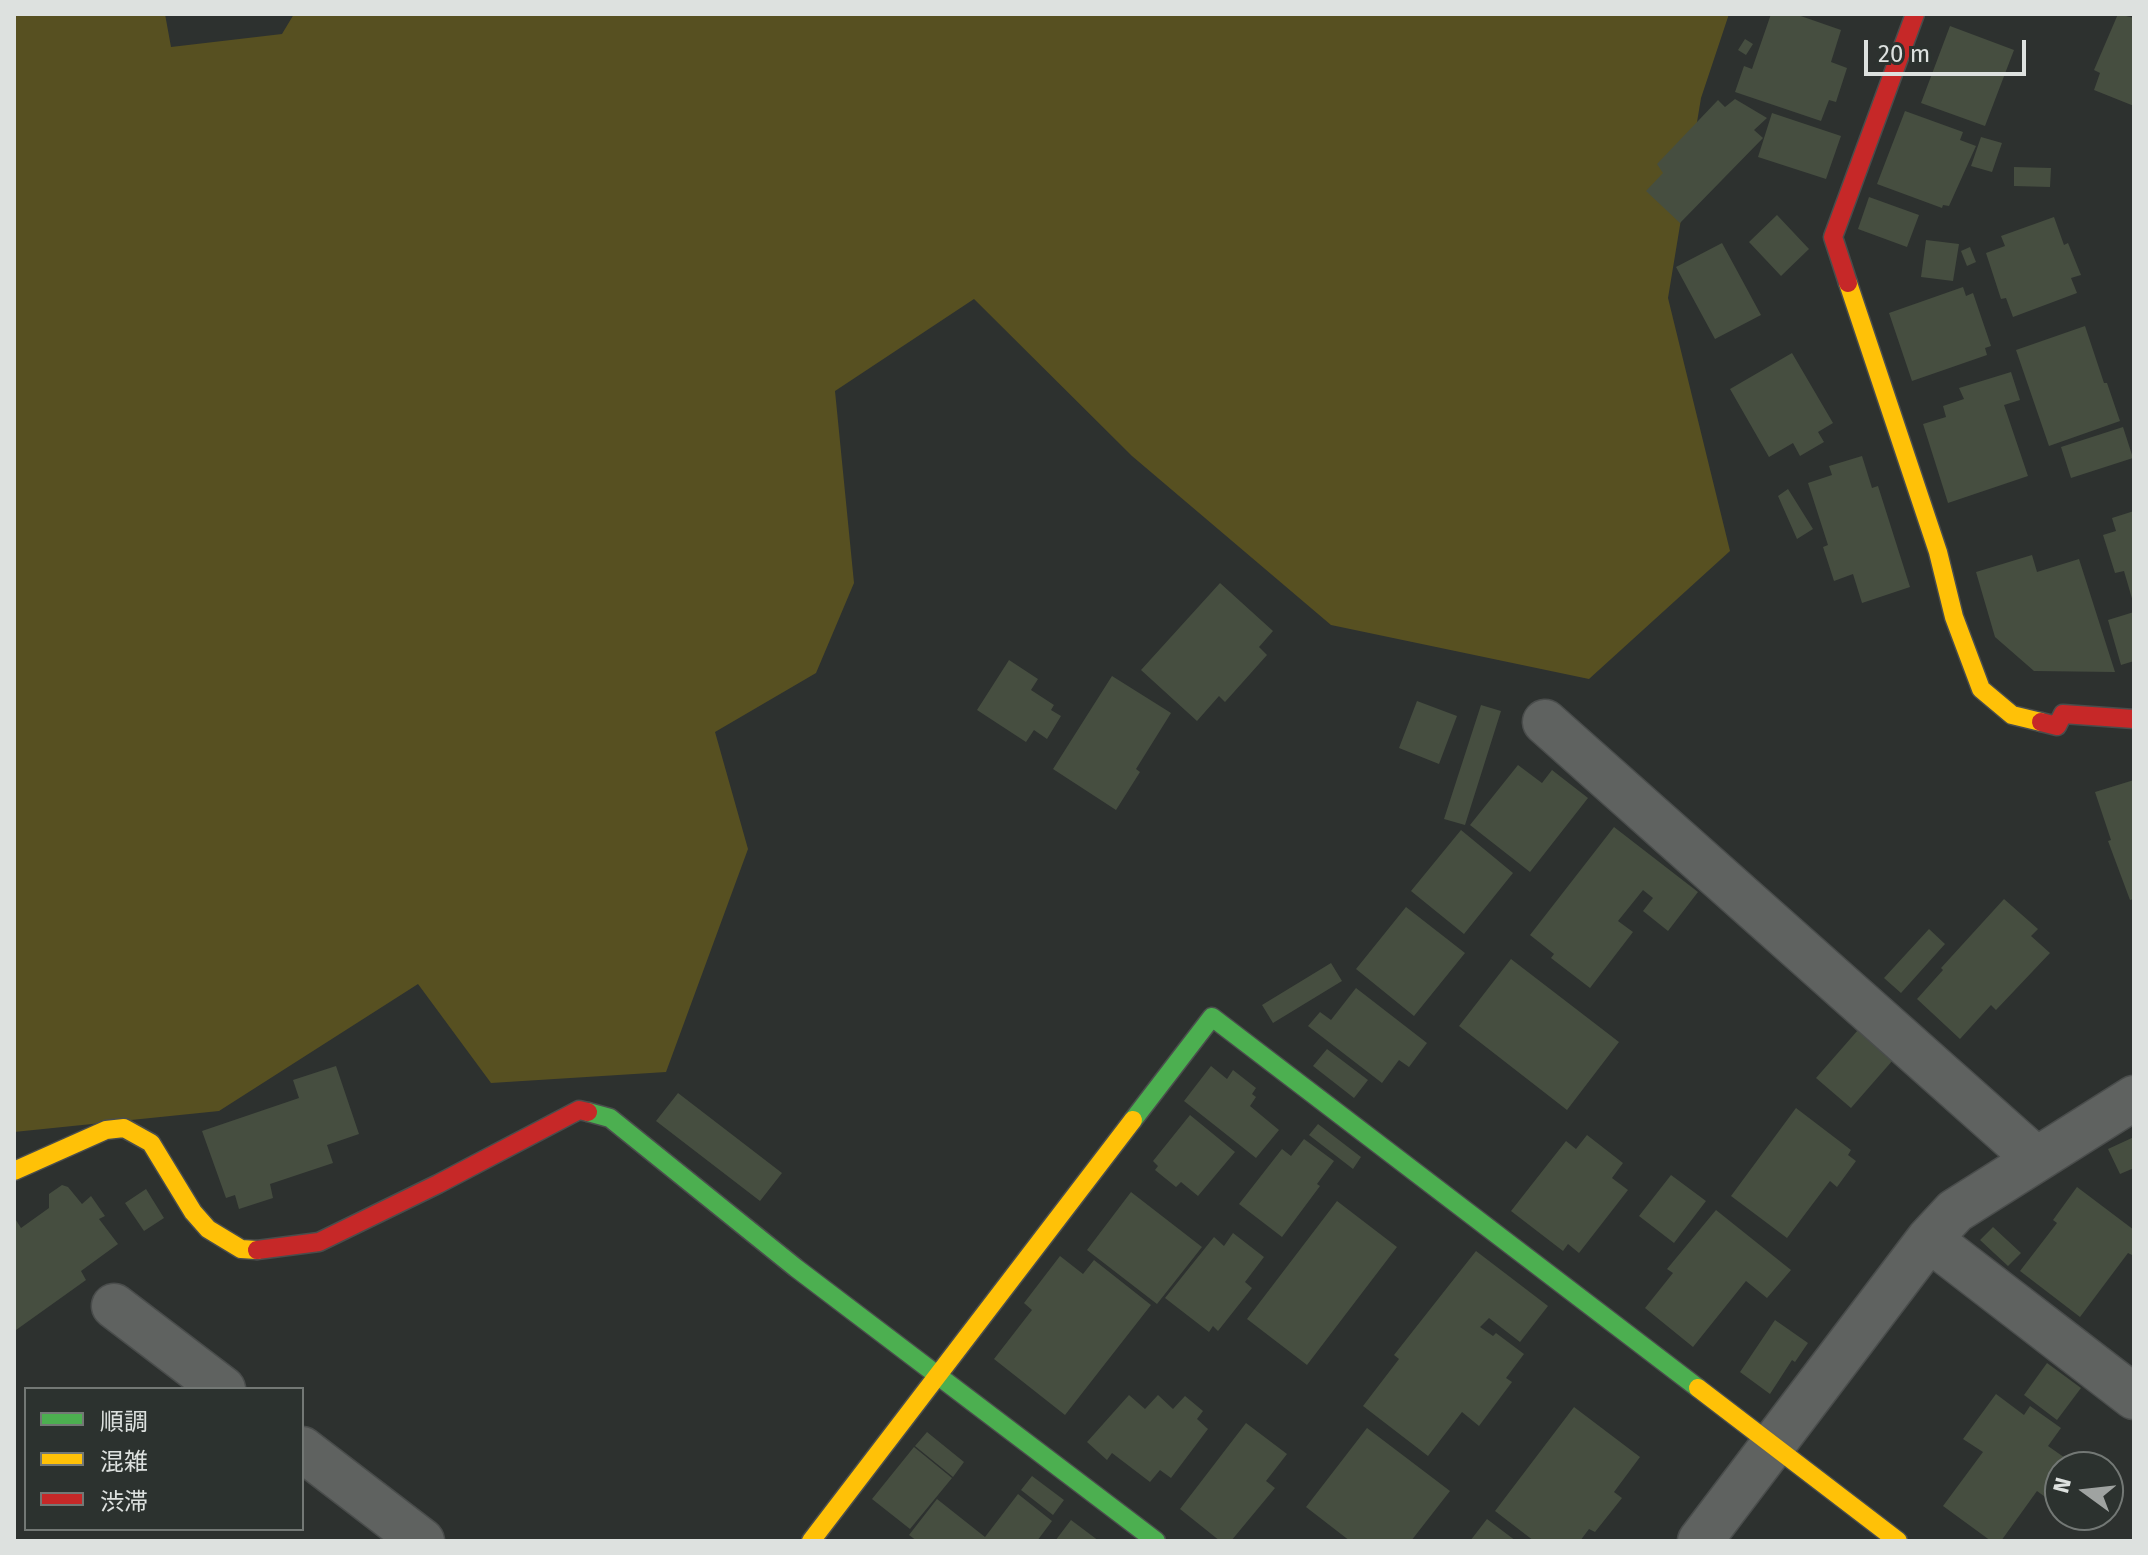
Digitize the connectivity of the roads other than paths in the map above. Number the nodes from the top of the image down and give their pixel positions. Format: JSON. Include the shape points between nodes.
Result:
{"nodes":[{"id":1,"x":1915,"y":14,"type":"edge"},
{"id":2,"x":2134,"y":719,"type":"edge"},
{"id":3,"x":1545,"y":722,"type":"dead end"},
{"id":4,"x":2134,"y":1098,"type":"edge"},
{"id":5,"x":2036,"y":1159,"type":"junction"},
{"id":6,"x":14,"y":1171,"type":"edge"},
{"id":7,"x":1929,"y":1239,"type":"junction"},
{"id":8,"x":114,"y":1306,"type":"dead end"},
{"id":9,"x":938,"y":1375,"type":"junction"},
{"id":10,"x":220,"y":1387,"type":"edge"},
{"id":11,"x":2134,"y":1397,"type":"edge"},
{"id":12,"x":1774,"y":1445,"type":"junction"},
{"id":13,"x":304,"y":1451,"type":"edge"},
{"id":14,"x":422,"y":1541,"type":"edge"},
{"id":15,"x":811,"y":1541,"type":"edge"},
{"id":16,"x":1156,"y":1541,"type":"edge"},
{"id":17,"x":1700,"y":1541,"type":"edge"},
{"id":18,"x":1898,"y":1541,"type":"edge"}],
"edges":[{"from":1,"to":2,"type":"street","via":[[1833,237],[1981,689],[2012,715],[2057,726],[2063,714]]},
{"from":3,"to":5,"type":"street"},
{"from":4,"to":5,"type":"street"},
{"from":5,"to":7,"type":"street","via":[[1955,1211]]},
{"from":6,"to":9,"type":"street","via":[[106,1130],[124,1128],[151,1143],[208,1229],[241,1249],[267,1250],[319,1242],[579,1110],[610,1118]]},
{"from":7,"to":11,"type":"street"},
{"from":7,"to":12,"type":"street"},
{"from":8,"to":10,"type":"street"},
{"from":9,"to":12,"type":"street","via":[[1212,1017]]},
{"from":9,"to":15,"type":"street"},
{"from":9,"to":16,"type":"street"},
{"from":12,"to":17,"type":"street"},
{"from":12,"to":18,"type":"street"},
{"from":13,"to":14,"type":"street"}]}
